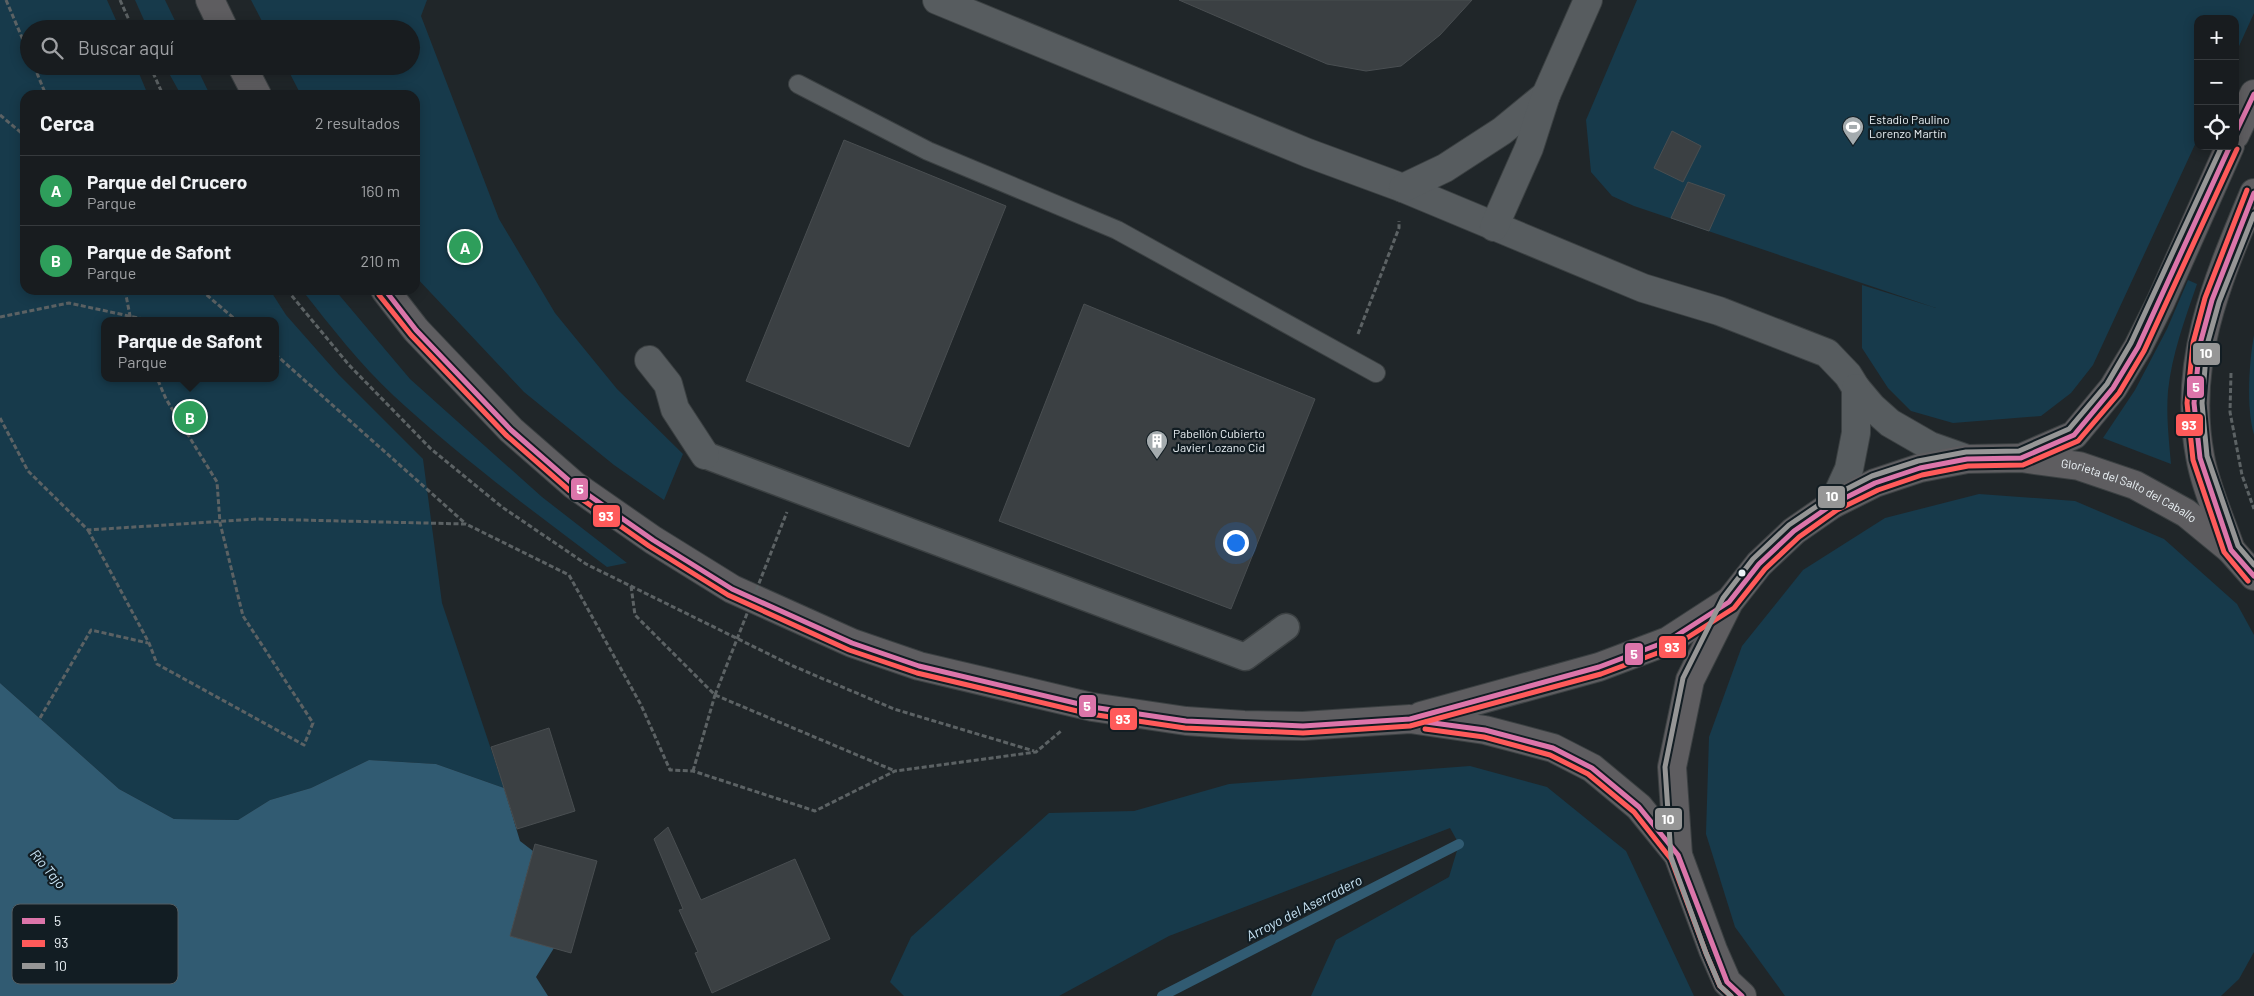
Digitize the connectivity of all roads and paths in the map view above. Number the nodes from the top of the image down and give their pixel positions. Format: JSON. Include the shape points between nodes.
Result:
{"nodes":[{"id":1,"x":6,"y":0,"type":"edge"},
{"id":2,"x":120,"y":0,"type":"edge"},
{"id":3,"x":210,"y":0,"type":"edge"},
{"id":4,"x":937,"y":0,"type":"edge"},
{"id":5,"x":1588,"y":0,"type":"edge"},
{"id":6,"x":129,"y":20,"type":"edge"},
{"id":7,"x":220,"y":20,"type":"edge"},
{"id":8,"x":20,"y":33,"type":"edge"},
{"id":9,"x":38,"y":75,"type":"edge"},
{"id":10,"x":154,"y":75,"type":"edge"},
{"id":11,"x":247,"y":75,"type":"edge"},
{"id":12,"x":798,"y":84,"type":"dead end"},
{"id":13,"x":44,"y":90,"type":"edge"},
{"id":14,"x":161,"y":90,"type":"edge"},
{"id":15,"x":254,"y":90,"type":"edge"},
{"id":16,"x":2254,"y":94,"type":"edge"},
{"id":17,"x":1546,"y":95,"type":"junction"},
{"id":18,"x":0,"y":115,"type":"edge"},
{"id":19,"x":2239,"y":126,"type":"edge"},
{"id":20,"x":20,"y":132,"type":"edge"},
{"id":21,"x":2228,"y":150,"type":"edge"},
{"id":22,"x":1403,"y":188,"type":"junction"},
{"id":23,"x":2254,"y":193,"type":"edge"},
{"id":24,"x":1494,"y":227,"type":"junction"},
{"id":25,"x":1399,"y":228,"type":"dead end"},
{"id":26,"x":126,"y":295,"type":"edge"},
{"id":27,"x":208,"y":295,"type":"edge"},
{"id":28,"x":291,"y":295,"type":"edge"},
{"id":29,"x":389,"y":295,"type":"edge"},
{"id":30,"x":129,"y":316,"type":"junction"},
{"id":31,"x":0,"y":317,"type":"edge"},
{"id":32,"x":134,"y":317,"type":"edge"},
{"id":33,"x":232,"y":317,"type":"edge"},
{"id":34,"x":279,"y":358,"type":"edge"},
{"id":35,"x":1348,"y":358,"type":"junction"},
{"id":36,"x":649,"y":360,"type":"dead end"},
{"id":37,"x":1376,"y":373,"type":"dead end"},
{"id":38,"x":159,"y":382,"type":"edge"},
{"id":39,"x":1856,"y":388,"type":"junction"},
{"id":40,"x":0,"y":418,"type":"edge"},
{"id":41,"x":705,"y":455,"type":"joint"},
{"id":42,"x":2021,"y":458,"type":"junction"},
{"id":43,"x":1967,"y":459,"type":"junction"},
{"id":44,"x":1833,"y":504,"type":"junction"},
{"id":45,"x":787,"y":512,"type":"dead end"},
{"id":46,"x":220,"y":523,"type":"junction"},
{"id":47,"x":466,"y":524,"type":"junction"},
{"id":48,"x":88,"y":530,"type":"junction"},
{"id":49,"x":2231,"y":550,"type":"junction"},
{"id":50,"x":2254,"y":576,"type":"edge"},
{"id":51,"x":630,"y":585,"type":"junction"},
{"id":52,"x":1730,"y":602,"type":"junction"},
{"id":53,"x":1286,"y":627,"type":"dead end"},
{"id":54,"x":149,"y":643,"type":"junction"},
{"id":55,"x":715,"y":695,"type":"junction"},
{"id":56,"x":1092,"y":707,"type":"junction"},
{"id":57,"x":40,"y":718,"type":"dead end"},
{"id":58,"x":1410,"y":719,"type":"junction"},
{"id":59,"x":1036,"y":752,"type":"junction"},
{"id":60,"x":895,"y":770,"type":"junction"},
{"id":61,"x":693,"y":771,"type":"junction"},
{"id":62,"x":1678,"y":855,"type":"junction"},
{"id":63,"x":1733,"y":991,"type":"edge"}],
"edges":[{"from":1,"to":8,"type":"path"},
{"from":2,"to":6,"type":"path"},
{"from":3,"to":7,"type":"main road"},
{"from":4,"to":22,"type":"street","via":[[1308,153]]},
{"from":5,"to":17,"type":"street"},
{"from":9,"to":13,"type":"path"},
{"from":10,"to":14,"type":"path"},
{"from":11,"to":15,"type":"main road"},
{"from":12,"to":35,"type":"lane","via":[[928,151],[1117,230]]},
{"from":16,"to":19,"type":"main road"},
{"from":17,"to":22,"type":"street","via":[[1494,136],[1445,168]]},
{"from":17,"to":24,"type":"street","via":[[1530,148]]},
{"from":18,"to":20,"type":"path"},
{"from":21,"to":42,"type":"main road","via":[[2160,302],[2113,388],[2074,435]]},
{"from":22,"to":24,"type":"street"},
{"from":23,"to":49,"type":"main road","via":[[2212,300],[2200,344],[2194,403],[2200,458]]},
{"from":24,"to":39,"type":"street","via":[[1643,288],[1719,311],[1828,353]]},
{"from":25,"to":35,"type":"path"},
{"from":26,"to":30,"type":"path"},
{"from":27,"to":33,"type":"path"},
{"from":28,"to":51,"type":"path","via":[[349,365],[432,449],[502,507],[586,564]]},
{"from":29,"to":56,"type":"main road","via":[[416,330],[479,398],[545,461],[609,510],[732,589],[852,643],[902,661]]},
{"from":30,"to":31,"type":"path","via":[[69,303]]},
{"from":30,"to":32,"type":"path"},
{"from":34,"to":47,"type":"path"},
{"from":35,"to":37,"type":"lane"},
{"from":36,"to":41,"type":"street","via":[[668,384],[674,409]]},
{"from":38,"to":46,"type":"path","via":[[217,482]]},
{"from":39,"to":43,"type":"street","via":[[1890,423],[1930,446]]},
{"from":39,"to":44,"type":"street","via":[[1856,433],[1849,469]]},
{"from":40,"to":48,"type":"path","via":[[28,471]]},
{"from":41,"to":53,"type":"street","via":[[1245,657]]},
{"from":42,"to":43,"type":"main road","name":"Glorieta del Salto del Caballo"},
{"from":42,"to":49,"type":"main road","name":"Glorieta del Salto del Caballo","via":[[2079,466],[2134,485],[2186,514]]},
{"from":43,"to":44,"type":"main road","name":"Glorieta del Salto del Caballo","via":[[1920,468],[1875,483]]},
{"from":44,"to":52,"type":"main road","name":"Glorieta del Salto del Caballo","via":[[1794,531],[1759,564]]},
{"from":45,"to":55,"type":"path","bridge":true},
{"from":46,"to":47,"type":"path","via":[[257,519]]},
{"from":46,"to":48,"type":"path"},
{"from":46,"to":54,"type":"path","via":[[243,616],[313,723],[304,745],[157,664]]},
{"from":47,"to":61,"type":"path","via":[[569,575],[642,705],[670,770]]},
{"from":48,"to":54,"type":"path"},
{"from":49,"to":50,"type":"main road","name":"Glorieta del Salto del Caballo"},
{"from":51,"to":55,"type":"path","via":[[635,615]]},
{"from":51,"to":59,"type":"path","via":[[793,666],[894,709]]},
{"from":52,"to":58,"type":"main road","via":[[1668,641],[1599,667]]},
{"from":52,"to":62,"type":"main road","name":"Glorieta del Salto del Caballo","via":[[1690,680],[1672,767]]},
{"from":54,"to":57,"type":"path","via":[[91,630]]},
{"from":55,"to":60,"type":"path"},
{"from":55,"to":61,"type":"path"},
{"from":56,"to":58,"type":"main road","via":[[1244,725],[1303,726]]},
{"from":56,"to":59,"type":"path"},
{"from":58,"to":62,"type":"main road","via":[[1485,730],[1553,748],[1569,756],[1592,768],[1638,807]]},
{"from":59,"to":60,"type":"path"},
{"from":60,"to":61,"type":"path","via":[[815,812]]},
{"from":62,"to":63,"type":"main road","name":"Glorieta del Salto del Caballo"}]}
